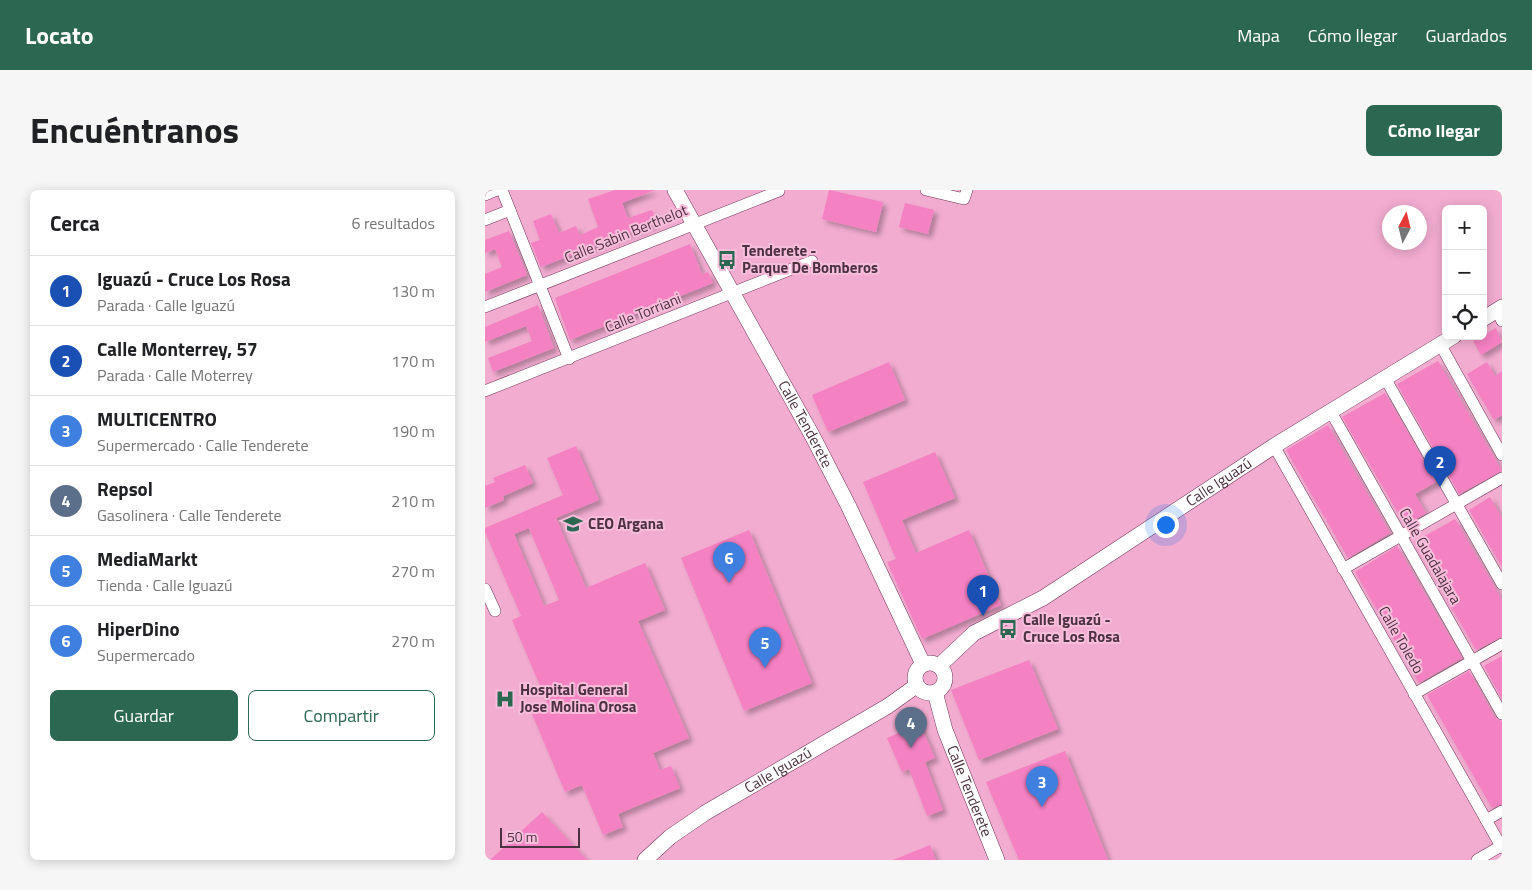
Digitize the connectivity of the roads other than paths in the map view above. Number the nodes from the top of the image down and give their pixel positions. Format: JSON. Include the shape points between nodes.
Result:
{"nodes":[{"id":1,"x":497,"y":190,"type":"edge"},
{"id":2,"x":503,"y":190,"type":"edge"},
{"id":3,"x":675,"y":190,"type":"edge"},
{"id":4,"x":926,"y":190,"type":"edge"},
{"id":5,"x":967,"y":190,"type":"edge"},
{"id":6,"x":779,"y":191,"type":"dead end"},
{"id":7,"x":485,"y":195,"type":"edge"},
{"id":8,"x":510,"y":210,"type":"junction"},
{"id":9,"x":485,"y":220,"type":"edge"},
{"id":10,"x":694,"y":224,"type":"junction"},
{"id":11,"x":812,"y":261,"type":"dead end"},
{"id":12,"x":539,"y":285,"type":"junction"},
{"id":13,"x":733,"y":294,"type":"junction"},
{"id":14,"x":485,"y":306,"type":"edge"},
{"id":15,"x":1500,"y":313,"type":"edge"},
{"id":16,"x":1487,"y":318,"type":"edge"},
{"id":17,"x":1448,"y":340,"type":"edge"},
{"id":18,"x":1441,"y":344,"type":"junction"},
{"id":19,"x":569,"y":359,"type":"junction"},
{"id":20,"x":1385,"y":378,"type":"junction"},
{"id":21,"x":485,"y":391,"type":"edge"},
{"id":22,"x":1331,"y":412,"type":"junction"},
{"id":23,"x":1274,"y":446,"type":"junction"},
{"id":24,"x":1502,"y":455,"type":"edge"},
{"id":25,"x":1502,"y":478,"type":"edge"},
{"id":26,"x":1457,"y":504,"type":"junction"},
{"id":27,"x":1401,"y":535,"type":"junction"},
{"id":28,"x":1343,"y":569,"type":"junction"},
{"id":29,"x":1502,"y":584,"type":"edge"},
{"id":30,"x":485,"y":589,"type":"edge"},
{"id":31,"x":495,"y":611,"type":"dead end"},
{"id":32,"x":1502,"y":644,"type":"edge"},
{"id":33,"x":1473,"y":661,"type":"junction"},
{"id":34,"x":923,"y":664,"type":"junction"},
{"id":35,"x":939,"y":666,"type":"junction"},
{"id":36,"x":916,"y":686,"type":"junction"},
{"id":37,"x":935,"y":692,"type":"junction"},
{"id":38,"x":1414,"y":694,"type":"junction"},
{"id":39,"x":1502,"y":714,"type":"edge"},
{"id":40,"x":1502,"y":811,"type":"edge"},
{"id":41,"x":1486,"y":820,"type":"junction"},
{"id":42,"x":1501,"y":847,"type":"edge"},
{"id":43,"x":652,"y":858,"type":"edge"},
{"id":44,"x":997,"y":860,"type":"edge"},
{"id":45,"x":1477,"y":860,"type":"edge"}],
"edges":[{"from":1,"to":7,"type":"street"},
{"from":2,"to":8,"type":"street"},
{"from":3,"to":10,"type":"street","name":"Calle Tenderete"},
{"from":4,"to":5,"type":"street","via":[[964,198]]},
{"from":6,"to":10,"type":"street","name":"Calle Sabin Berthelot"},
{"from":8,"to":9,"type":"street"},
{"from":8,"to":12,"type":"street"},
{"from":10,"to":12,"type":"street","name":"Calle Sabin Berthelot"},
{"from":10,"to":13,"type":"street","name":"Calle Tenderete"},
{"from":11,"to":13,"type":"street","name":"Calle Torriani"},
{"from":12,"to":14,"type":"street","name":"Calle Sabin Berthelot"},
{"from":12,"to":19,"type":"street"},
{"from":13,"to":19,"type":"street","name":"Calle Torriani"},
{"from":13,"to":34,"type":"street","name":"Calle Tenderete","via":[[849,507]]},
{"from":15,"to":16,"type":"street"},
{"from":17,"to":18,"type":"street","name":"Calle Iguazú"},
{"from":18,"to":20,"type":"street","name":"Calle Iguazú"},
{"from":18,"to":24,"type":"street"},
{"from":19,"to":21,"type":"street","name":"Calle Torriani"},
{"from":20,"to":22,"type":"street","name":"Calle Iguazú"},
{"from":20,"to":26,"type":"street"},
{"from":22,"to":23,"type":"street","name":"Calle Iguazú"},
{"from":22,"to":27,"type":"street","name":"Calle Guadalajara"},
{"from":23,"to":28,"type":"street","name":"Calle Toledo"},
{"from":23,"to":35,"type":"street","name":"Calle Iguazú","via":[[1043,598],[974,633]]},
{"from":25,"to":26,"type":"street"},
{"from":26,"to":27,"type":"street"},
{"from":26,"to":29,"type":"street"},
{"from":27,"to":28,"type":"street"},
{"from":27,"to":33,"type":"street","name":"Calle Guadalajara"},
{"from":28,"to":38,"type":"street","name":"Calle Toledo"},
{"from":30,"to":31,"type":"street"},
{"from":32,"to":33,"type":"street"},
{"from":33,"to":38,"type":"street"},
{"from":33,"to":39,"type":"street","name":"Calle Guadalajara"},
{"from":34,"to":35,"type":"street"},
{"from":34,"to":36,"type":"street","via":[[915,673]]},
{"from":35,"to":37,"type":"street","via":[[945,677]]},
{"from":36,"to":37,"type":"street","via":[[925,693]]},
{"from":36,"to":43,"type":"street","name":"Calle Iguazú","via":[[888,706],[705,813],[670,837]]},
{"from":37,"to":44,"type":"street","name":"Calle Tenderete","via":[[945,730]]},
{"from":38,"to":41,"type":"street","name":"Calle Toledo"},
{"from":40,"to":41,"type":"street"},
{"from":41,"to":42,"type":"street","name":"Calle Toledo"},
{"from":42,"to":45,"type":"street"}]}
